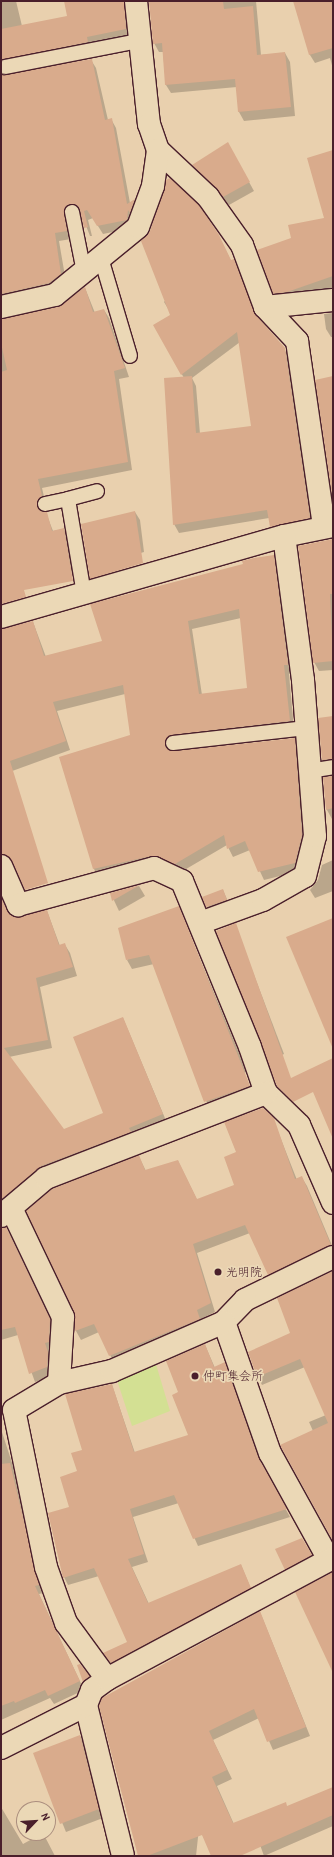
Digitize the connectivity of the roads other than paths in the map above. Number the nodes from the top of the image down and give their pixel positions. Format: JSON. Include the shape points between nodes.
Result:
{"nodes":[{"id":1,"x":136,"y":1,"type":"edge"},
{"id":2,"x":139,"y":41,"type":"junction"},
{"id":3,"x":5,"y":67,"type":"dead end"},
{"id":4,"x":158,"y":150,"type":"junction"},
{"id":5,"x":72,"y":212,"type":"dead end"},
{"id":6,"x":101,"y":258,"type":"junction"},
{"id":7,"x":84,"y":272,"type":"junction"},
{"id":8,"x":333,"y":300,"type":"edge"},
{"id":9,"x":1,"y":307,"type":"edge"},
{"id":10,"x":265,"y":307,"type":"junction"},
{"id":11,"x":130,"y":356,"type":"dead end"},
{"id":12,"x":97,"y":491,"type":"dead end"},
{"id":13,"x":68,"y":499,"type":"junction"},
{"id":14,"x":45,"y":504,"type":"dead end"},
{"id":15,"x":329,"y":527,"type":"edge"},
{"id":16,"x":284,"y":536,"type":"junction"},
{"id":17,"x":84,"y":594,"type":"junction"},
{"id":18,"x":1,"y":617,"type":"edge"},
{"id":19,"x":306,"y":728,"type":"junction"},
{"id":20,"x":173,"y":743,"type":"dead end"},
{"id":21,"x":333,"y":767,"type":"edge"},
{"id":22,"x":309,"y":771,"type":"junction"},
{"id":23,"x":1,"y":866,"type":"edge"},
{"id":24,"x":200,"y":923,"type":"junction"},
{"id":25,"x":266,"y":1093,"type":"junction"},
{"id":26,"x":333,"y":1203,"type":"edge"},
{"id":27,"x":6,"y":1212,"type":"edge"},
{"id":28,"x":333,"y":1258,"type":"edge"},
{"id":29,"x":224,"y":1322,"type":"junction"},
{"id":30,"x":59,"y":1383,"type":"junction"},
{"id":31,"x":331,"y":1559,"type":"edge"},
{"id":32,"x":107,"y":1679,"type":"junction"},
{"id":33,"x":86,"y":1705,"type":"junction"},
{"id":34,"x":1,"y":1748,"type":"edge"},
{"id":35,"x":123,"y":1856,"type":"edge"}],
"edges":[{"from":1,"to":2,"type":"street"},
{"from":2,"to":3,"type":"lane"},
{"from":2,"to":4,"type":"street","via":[[149,124]]},
{"from":4,"to":6,"type":"street","via":[[153,186],[138,227]]},
{"from":4,"to":10,"type":"street","via":[[208,197],[242,245]]},
{"from":5,"to":7,"type":"lane"},
{"from":6,"to":7,"type":"street"},
{"from":6,"to":11,"type":"lane"},
{"from":7,"to":9,"type":"street","via":[[55,295]]},
{"from":8,"to":10,"type":"street"},
{"from":10,"to":15,"type":"street","via":[[297,341]]},
{"from":12,"to":13,"type":"lane"},
{"from":13,"to":14,"type":"lane"},
{"from":13,"to":17,"type":"lane"},
{"from":15,"to":16,"type":"street"},
{"from":16,"to":17,"type":"street"},
{"from":16,"to":19,"type":"street","via":[[303,680]]},
{"from":17,"to":18,"type":"street"},
{"from":19,"to":20,"type":"lane"},
{"from":19,"to":22,"type":"street"},
{"from":21,"to":22,"type":"lane"},
{"from":22,"to":24,"type":"street","via":[[315,836],[305,876],[263,900]]},
{"from":23,"to":24,"type":"street","via":[[18,905],[154,868],[182,881]]},
{"from":24,"to":25,"type":"street"},
{"from":25,"to":26,"type":"street","via":[[299,1125]]},
{"from":25,"to":27,"type":"street","via":[[46,1178]]},
{"from":27,"to":30,"type":"street","via":[[63,1317]]},
{"from":28,"to":29,"type":"street","via":[[245,1300]]},
{"from":29,"to":30,"type":"street","via":[[112,1371]]},
{"from":29,"to":31,"type":"street","via":[[270,1453]]},
{"from":30,"to":32,"type":"street","via":[[14,1410],[46,1567],[66,1623]]},
{"from":31,"to":32,"type":"street"},
{"from":32,"to":33,"type":"street","via":[[92,1690]]},
{"from":33,"to":34,"type":"street"},
{"from":33,"to":35,"type":"street"}]}
